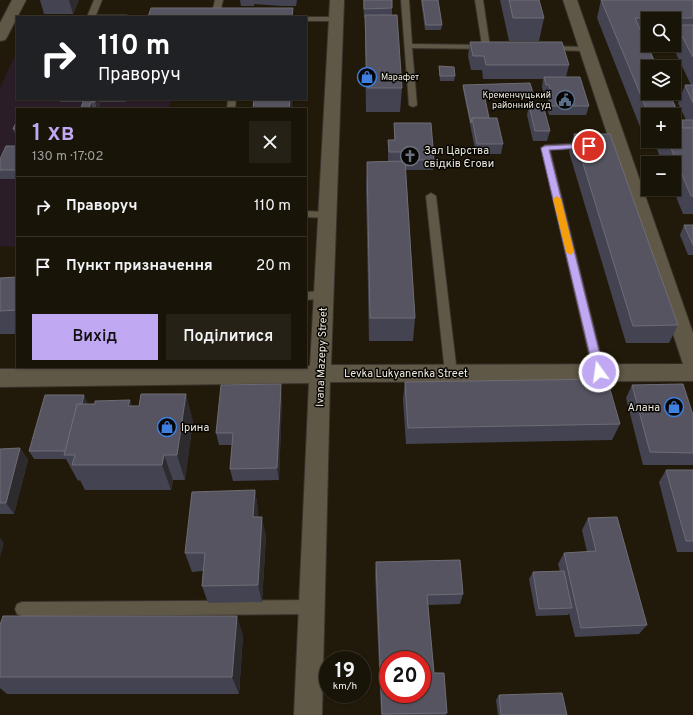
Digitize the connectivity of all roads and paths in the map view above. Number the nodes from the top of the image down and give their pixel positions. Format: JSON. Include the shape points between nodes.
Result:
{"nodes":[{"id":1,"x":19,"y":0,"type":"edge"},
{"id":2,"x":98,"y":0,"type":"edge"},
{"id":3,"x":219,"y":0,"type":"edge"},
{"id":4,"x":405,"y":0,"type":"edge"},
{"id":5,"x":480,"y":0,"type":"edge"},
{"id":6,"x":570,"y":0,"type":"edge"},
{"id":7,"x":336,"y":9,"type":"edge"},
{"id":8,"x":91,"y":16,"type":"edge"},
{"id":9,"x":215,"y":16,"type":"edge"},
{"id":10,"x":307,"y":19,"type":"edge"},
{"id":11,"x":0,"y":37,"type":"edge"},
{"id":12,"x":408,"y":46,"type":"junction"},
{"id":13,"x":538,"y":48,"type":"edge"},
{"id":14,"x":586,"y":49,"type":"junction"},
{"id":15,"x":413,"y":105,"type":"dead end"},
{"id":16,"x":596,"y":146,"type":"edge"},
{"id":17,"x":430,"y":196,"type":"dead end"},
{"id":18,"x":307,"y":214,"type":"edge"},
{"id":19,"x":327,"y":215,"type":"junction"},
{"id":20,"x":315,"y":295,"type":"edge"},
{"id":21,"x":693,"y":363,"type":"edge"},
{"id":22,"x":146,"y":372,"type":"edge"},
{"id":23,"x":599,"y":372,"type":"junction"},
{"id":24,"x":693,"y":372,"type":"edge"},
{"id":25,"x":451,"y":373,"type":"junction"},
{"id":26,"x":320,"y":374,"type":"junction"},
{"id":27,"x":0,"y":378,"type":"edge"},
{"id":28,"x":312,"y":607,"type":"junction"},
{"id":29,"x":22,"y":609,"type":"dead end"},
{"id":30,"x":308,"y":715,"type":"edge"}],
"edges":[{"from":1,"to":11,"type":"street"},
{"from":2,"to":8,"type":"lane"},
{"from":3,"to":9,"type":"lane"},
{"from":4,"to":12,"type":"lane"},
{"from":5,"to":12,"type":"lane","via":[[490,47]]},
{"from":6,"to":14,"type":"street"},
{"from":7,"to":10,"type":"lane"},
{"from":7,"to":19,"type":"street","name":"Ivana Mazepy Street"},
{"from":12,"to":15,"type":"lane"},
{"from":13,"to":14,"type":"lane"},
{"from":14,"to":21,"type":"street","via":[[615,144]]},
{"from":16,"to":23,"type":"lane","via":[[545,148]]},
{"from":17,"to":25,"type":"lane"},
{"from":18,"to":19,"type":"lane"},
{"from":19,"to":20,"type":"street","name":"Ivana Mazepy Street"},
{"from":20,"to":26,"type":"street","name":"Ivana Mazepy Street"},
{"from":22,"to":26,"type":"street","name":"Levka Lukyanenka Street"},
{"from":22,"to":27,"type":"street","name":"Levka Lukyanenka Street"},
{"from":23,"to":24,"type":"street","name":"Levka Lukyanenka Street"},
{"from":23,"to":25,"type":"street","name":"Levka Lukyanenka Street"},
{"from":25,"to":26,"type":"street","name":"Levka Lukyanenka Street"},
{"from":26,"to":28,"type":"street","name":"Ivana Mazepy Street"},
{"from":28,"to":29,"type":"lane"},
{"from":28,"to":30,"type":"street","name":"Ivana Mazepy Street"}]}
